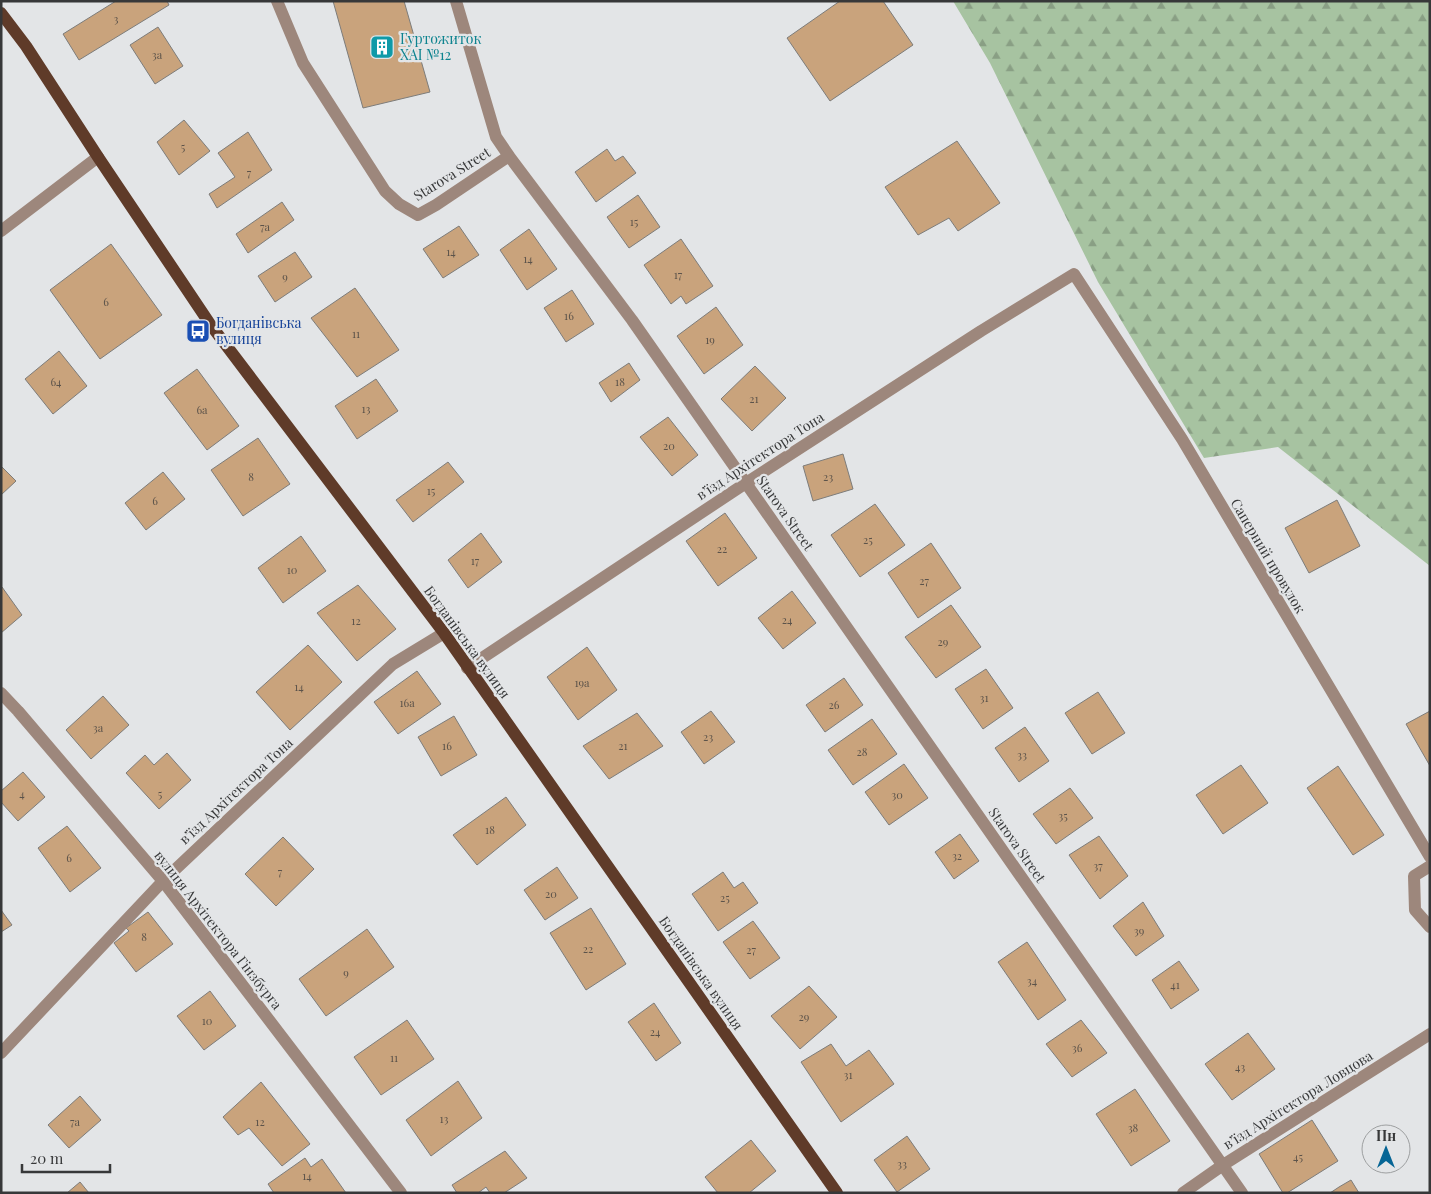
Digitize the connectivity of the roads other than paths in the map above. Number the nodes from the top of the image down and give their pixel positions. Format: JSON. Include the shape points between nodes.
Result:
{"nodes":[{"id":1,"x":277,"y":1,"type":"edge"},
{"id":2,"x":456,"y":1,"type":"edge"},
{"id":3,"x":1,"y":13,"type":"edge"},
{"id":4,"x":509,"y":156,"type":"junction"},
{"id":5,"x":98,"y":157,"type":"junction"},
{"id":6,"x":1,"y":232,"type":"edge"},
{"id":7,"x":1074,"y":274,"type":"joint"},
{"id":8,"x":746,"y":482,"type":"junction"},
{"id":9,"x":444,"y":634,"type":"junction"},
{"id":10,"x":467,"y":668,"type":"junction"},
{"id":11,"x":1,"y":693,"type":"edge"},
{"id":12,"x":1430,"y":857,"type":"edge"},
{"id":13,"x":1430,"y":866,"type":"edge"},
{"id":14,"x":163,"y":881,"type":"junction"},
{"id":15,"x":1430,"y":927,"type":"edge"},
{"id":16,"x":1430,"y":1034,"type":"edge"},
{"id":17,"x":1,"y":1053,"type":"edge"},
{"id":18,"x":1223,"y":1165,"type":"junction"},
{"id":19,"x":401,"y":1193,"type":"edge"},
{"id":20,"x":838,"y":1193,"type":"edge"},
{"id":21,"x":1183,"y":1193,"type":"edge"},
{"id":22,"x":1242,"y":1193,"type":"edge"}],
"edges":[{"from":1,"to":4,"type":"street","name":"Starova Street","via":[[303,63],[380,184],[399,204],[418,215]]},
{"from":2,"to":4,"type":"street","via":[[496,137]]},
{"from":3,"to":5,"type":"main road","name":"Богданівська вулиця"},
{"from":4,"to":8,"type":"street","name":"Starova Street","via":[[632,320]]},
{"from":5,"to":6,"type":"street"},
{"from":5,"to":9,"type":"main road","name":"Богданівська вулиця","via":[[210,324]]},
{"from":7,"to":8,"type":"street","name":"в’їзд Архітектора Тона"},
{"from":7,"to":12,"type":"street","name":"Саперний провулок","via":[[1182,439]]},
{"from":8,"to":10,"type":"street","name":"в’їзд Архітектора Тона"},
{"from":8,"to":18,"type":"street","name":"Starova Street"},
{"from":9,"to":10,"type":"main road","name":"Богданівська вулиця"},
{"from":9,"to":14,"type":"street","name":"в’їзд Архітектора Тона","via":[[393,664]]},
{"from":10,"to":20,"type":"main road","name":"Богданівська вулиця"},
{"from":11,"to":14,"type":"street","name":"вулиця Архітектора Гінзбурга"},
{"from":13,"to":15,"type":"street","via":[[1414,876],[1415,910]]},
{"from":14,"to":17,"type":"street","name":"в’їзд Архітектора Тона"},
{"from":14,"to":19,"type":"street","name":"вулиця Архітектора Гінзбурга"},
{"from":16,"to":18,"type":"street","name":"в’їзд Архітектора Ловцова"},
{"from":18,"to":21,"type":"street","name":"в’їзд Архітектора Ловцова"},
{"from":18,"to":22,"type":"street","name":"Starova Street"}]}
